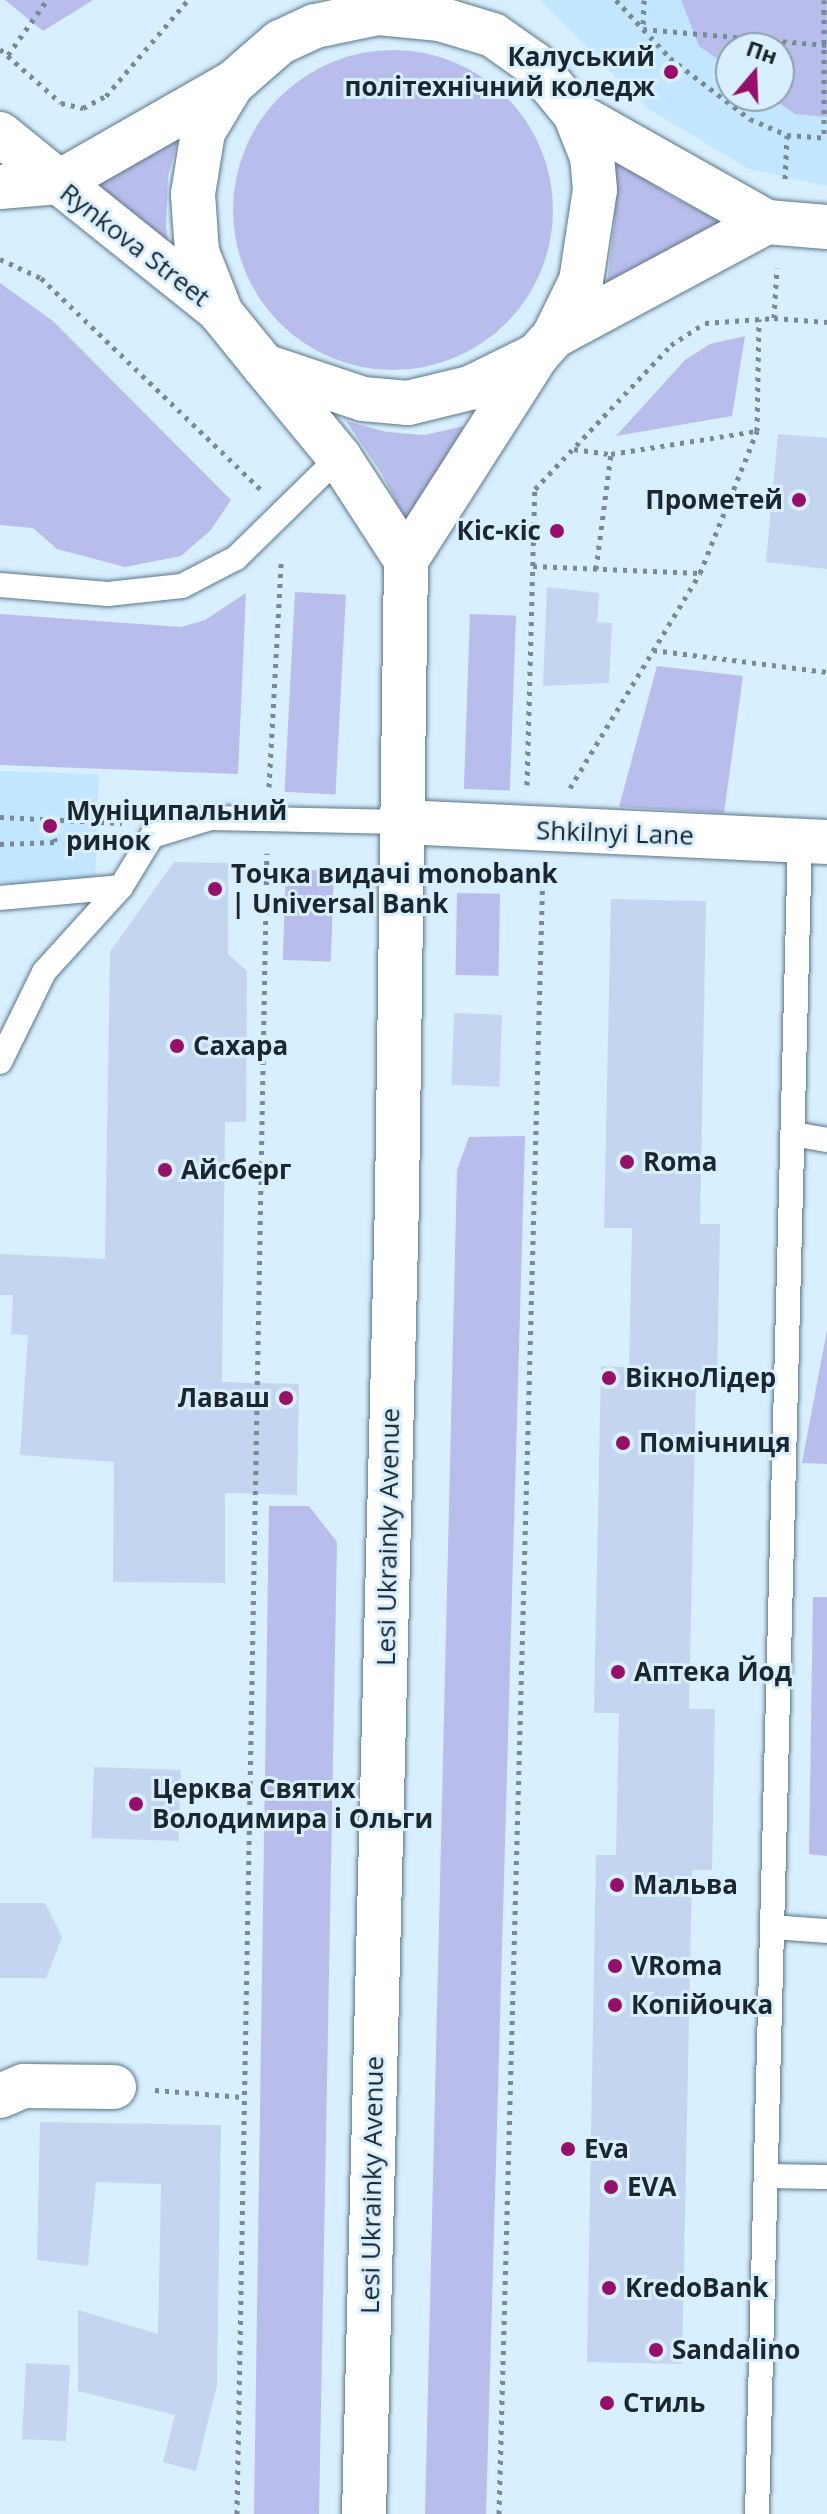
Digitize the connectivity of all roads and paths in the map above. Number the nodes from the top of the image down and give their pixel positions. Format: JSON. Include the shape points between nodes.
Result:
{"nodes":[{"id":1,"x":47,"y":0,"type":"edge"},
{"id":2,"x":188,"y":0,"type":"edge"},
{"id":3,"x":616,"y":0,"type":"edge"},
{"id":4,"x":644,"y":0,"type":"edge"},
{"id":5,"x":824,"y":0,"type":"edge"},
{"id":6,"x":317,"y":13,"type":"edge"},
{"id":7,"x":490,"y":18,"type":"edge"},
{"id":8,"x":643,"y":29,"type":"junction"},
{"id":9,"x":826,"y":44,"type":"edge"},
{"id":10,"x":0,"y":49,"type":"edge"},
{"id":11,"x":8,"y":55,"type":"junction"},
{"id":12,"x":232,"y":84,"type":"junction"},
{"id":13,"x":575,"y":114,"type":"junction"},
{"id":14,"x":0,"y":134,"type":"edge"},
{"id":15,"x":787,"y":135,"type":"junction"},
{"id":16,"x":826,"y":138,"type":"edge"},
{"id":17,"x":785,"y":179,"type":"dead end"},
{"id":18,"x":59,"y":182,"type":"junction"},
{"id":19,"x":0,"y":187,"type":"edge"},
{"id":20,"x":767,"y":222,"type":"junction"},
{"id":21,"x":827,"y":227,"type":"edge"},
{"id":22,"x":0,"y":259,"type":"edge"},
{"id":23,"x":777,"y":265,"type":"dead end"},
{"id":24,"x":221,"y":313,"type":"junction"},
{"id":25,"x":774,"y":318,"type":"junction"},
{"id":26,"x":759,"y":319,"type":"junction"},
{"id":27,"x":827,"y":322,"type":"edge"},
{"id":28,"x":546,"y":345,"type":"junction"},
{"id":29,"x":264,"y":366,"type":"junction"},
{"id":30,"x":757,"y":431,"type":"junction"},
{"id":31,"x":573,"y":449,"type":"junction"},
{"id":32,"x":611,"y":454,"type":"junction"},
{"id":33,"x":339,"y":457,"type":"junction"},
{"id":34,"x":285,"y":513,"type":"junction"},
{"id":35,"x":406,"y":560,"type":"junction"},
{"id":36,"x":533,"y":566,"type":"junction"},
{"id":37,"x":596,"y":569,"type":"junction"},
{"id":38,"x":700,"y":573,"type":"junction"},
{"id":39,"x":0,"y":585,"type":"edge"},
{"id":40,"x":653,"y":650,"type":"junction"},
{"id":41,"x":827,"y":672,"type":"edge"},
{"id":42,"x":0,"y":817,"type":"edge"},
{"id":43,"x":53,"y":818,"type":"junction"},
{"id":44,"x":267,"y":818,"type":"junction"},
{"id":45,"x":403,"y":822,"type":"junction"},
{"id":46,"x":544,"y":831,"type":"junction"},
{"id":47,"x":152,"y":836,"type":"junction"},
{"id":48,"x":814,"y":842,"type":"edge"},
{"id":49,"x":0,"y":844,"type":"edge"},
{"id":50,"x":121,"y":887,"type":"junction"},
{"id":51,"x":0,"y":898,"type":"edge"},
{"id":52,"x":0,"y":1062,"type":"edge"},
{"id":53,"x":793,"y":1134,"type":"junction"},
{"id":54,"x":827,"y":1140,"type":"edge"},
{"id":55,"x":772,"y":1927,"type":"junction"},
{"id":56,"x":827,"y":1931,"type":"edge"},
{"id":57,"x":114,"y":2087,"type":"joint"},
{"id":58,"x":0,"y":2096,"type":"edge"},
{"id":59,"x":243,"y":2097,"type":"junction"},
{"id":60,"x":766,"y":2176,"type":"junction"},
{"id":61,"x":827,"y":2177,"type":"edge"},
{"id":62,"x":237,"y":2514,"type":"edge"},
{"id":63,"x":364,"y":2514,"type":"edge"},
{"id":64,"x":499,"y":2514,"type":"edge"},
{"id":65,"x":757,"y":2514,"type":"edge"}],
"edges":[{"from":1,"to":11,"type":"path"},
{"from":2,"to":11,"type":"path","via":[[106,96],[83,108],[61,103]]},
{"from":3,"to":8,"type":"path"},
{"from":4,"to":8,"type":"path"},
{"from":5,"to":9,"type":"path"},
{"from":6,"to":7,"type":"main road"},
{"from":6,"to":12,"type":"main road"},
{"from":7,"to":13,"type":"main road"},
{"from":8,"to":9,"type":"path"},
{"from":8,"to":15,"type":"path","via":[[670,58],[750,119]]},
{"from":9,"to":16,"type":"path"},
{"from":10,"to":11,"type":"path"},
{"from":12,"to":18,"type":"main road"},
{"from":12,"to":24,"type":"main road","via":[[203,132],[193,194],[197,252]]},
{"from":13,"to":20,"type":"main road"},
{"from":13,"to":28,"type":"main road","via":[[592,157],[595,190],[581,281]]},
{"from":14,"to":18,"type":"main road"},
{"from":15,"to":16,"type":"path"},
{"from":15,"to":17,"type":"path"},
{"from":18,"to":19,"type":"main road","name":"Rynkova Street"},
{"from":18,"to":24,"type":"main road","name":"Rynkova Street"},
{"from":20,"to":21,"type":"main road"},
{"from":20,"to":28,"type":"main road"},
{"from":22,"to":34,"type":"path","via":[[41,278]]},
{"from":23,"to":25,"type":"path"},
{"from":24,"to":29,"type":"main road"},
{"from":25,"to":26,"type":"path"},
{"from":25,"to":27,"type":"path"},
{"from":26,"to":30,"type":"path"},
{"from":26,"to":31,"type":"path","via":[[705,323],[671,345]]},
{"from":28,"to":29,"type":"main road","via":[[470,388],[408,403],[363,399]]},
{"from":28,"to":35,"type":"main road"},
{"from":29,"to":33,"type":"main road"},
{"from":30,"to":32,"type":"path"},
{"from":30,"to":38,"type":"path"},
{"from":31,"to":32,"type":"path"},
{"from":31,"to":36,"type":"path","via":[[535,489]]},
{"from":32,"to":37,"type":"path"},
{"from":33,"to":34,"type":"lane"},
{"from":33,"to":35,"type":"main road"},
{"from":34,"to":39,"type":"lane","via":[[216,572],[182,586],[108,594]]},
{"from":34,"to":44,"type":"path"},
{"from":35,"to":45,"type":"main road","name":"Lesi Ukrainky Avenue"},
{"from":36,"to":37,"type":"path"},
{"from":36,"to":46,"type":"path","via":[[527,787]]},
{"from":37,"to":38,"type":"path"},
{"from":38,"to":40,"type":"path"},
{"from":40,"to":41,"type":"path"},
{"from":40,"to":46,"type":"path"},
{"from":42,"to":43,"type":"path"},
{"from":43,"to":47,"type":"path","via":[[112,819]]},
{"from":43,"to":49,"type":"path","via":[[55,842]]},
{"from":44,"to":45,"type":"lane"},
{"from":44,"to":47,"type":"lane","via":[[211,818]]},
{"from":44,"to":59,"type":"path"},
{"from":45,"to":46,"type":"main road","name":"Shkilnyi Lane"},
{"from":45,"to":63,"type":"main road","name":"Lesi Ukrainky Avenue"},
{"from":46,"to":48,"type":"main road","name":"Shkilnyi Lane"},
{"from":46,"to":64,"type":"path"},
{"from":47,"to":50,"type":"lane"},
{"from":48,"to":53,"type":"lane"},
{"from":50,"to":51,"type":"lane"},
{"from":50,"to":52,"type":"lane","via":[[44,972]]},
{"from":53,"to":54,"type":"lane"},
{"from":53,"to":55,"type":"lane"},
{"from":55,"to":56,"type":"lane"},
{"from":55,"to":60,"type":"lane"},
{"from":57,"to":58,"type":"main road","via":[[24,2086]]},
{"from":57,"to":59,"type":"path"},
{"from":59,"to":62,"type":"path"},
{"from":60,"to":61,"type":"lane"},
{"from":60,"to":65,"type":"lane"}]}
